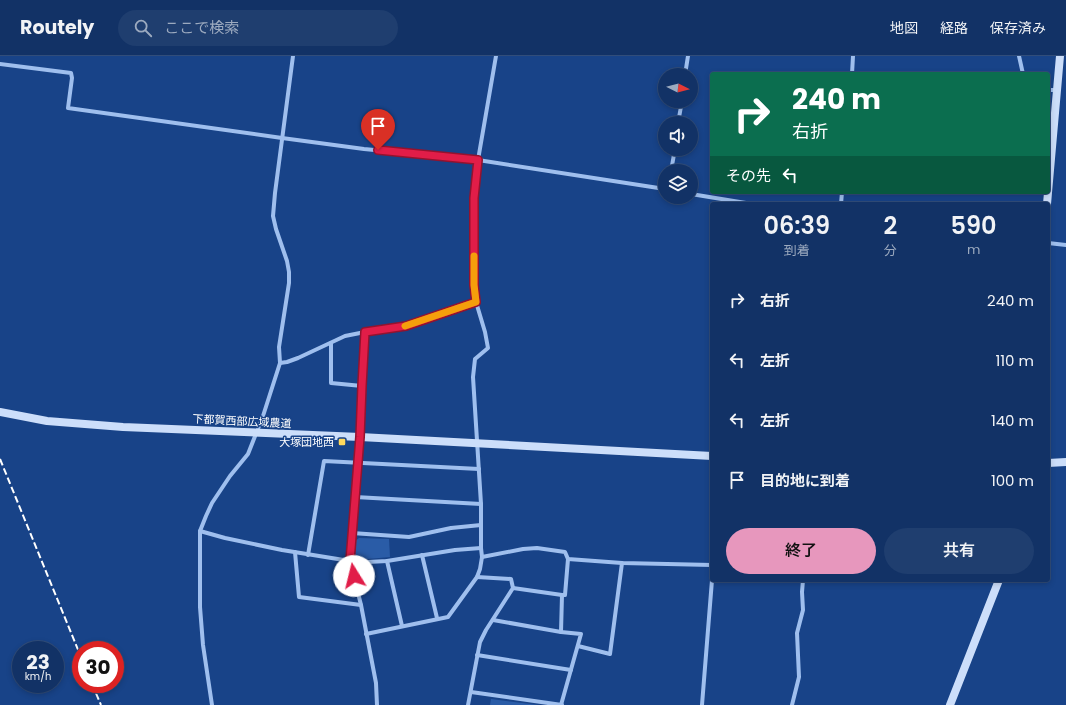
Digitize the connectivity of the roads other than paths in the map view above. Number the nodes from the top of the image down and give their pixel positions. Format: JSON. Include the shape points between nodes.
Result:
{"nodes":[{"id":1,"x":293,"y":56,"type":"edge"},
{"id":2,"x":496,"y":56,"type":"edge"},
{"id":3,"x":688,"y":56,"type":"edge"},
{"id":4,"x":854,"y":56,"type":"edge"},
{"id":5,"x":1019,"y":56,"type":"edge"},
{"id":6,"x":1060,"y":56,"type":"edge"},
{"id":7,"x":0,"y":64,"type":"edge"},
{"id":8,"x":686,"y":68,"type":"edge"},
{"id":9,"x":852,"y":72,"type":"edge"},
{"id":10,"x":1023,"y":72,"type":"edge"},
{"id":11,"x":1050,"y":90,"type":"edge"},
{"id":12,"x":1057,"y":90,"type":"junction"},
{"id":13,"x":282,"y":138,"type":"junction"},
{"id":14,"x":478,"y":160,"type":"junction"},
{"id":15,"x":1050,"y":170,"type":"edge"},
{"id":16,"x":658,"y":188,"type":"edge"},
{"id":17,"x":698,"y":195,"type":"edge"},
{"id":18,"x":740,"y":202,"type":"edge"},
{"id":19,"x":1050,"y":243,"type":"edge"},
{"id":20,"x":1066,"y":245,"type":"edge"},
{"id":21,"x":476,"y":302,"type":"junction"},
{"id":22,"x":365,"y":332,"type":"junction"},
{"id":23,"x":331,"y":344,"type":"junction"},
{"id":24,"x":280,"y":363,"type":"junction"},
{"id":25,"x":362,"y":386,"type":"junction"},
{"id":26,"x":0,"y":412,"type":"edge"},
{"id":27,"x":257,"y":433,"type":"junction"},
{"id":28,"x":360,"y":437,"type":"junction"},
{"id":29,"x":478,"y":444,"type":"junction"},
{"id":30,"x":710,"y":456,"type":"edge"},
{"id":31,"x":1066,"y":462,"type":"edge"},
{"id":32,"x":358,"y":463,"type":"junction"},
{"id":33,"x":1050,"y":463,"type":"edge"},
{"id":34,"x":479,"y":469,"type":"junction"},
{"id":35,"x":356,"y":498,"type":"junction"},
{"id":36,"x":481,"y":504,"type":"junction"},
{"id":37,"x":481,"y":525,"type":"junction"},
{"id":38,"x":200,"y":531,"type":"junction"},
{"id":39,"x":352,"y":534,"type":"junction"},
{"id":40,"x":481,"y":548,"type":"junction"},
{"id":41,"x":295,"y":552,"type":"junction"},
{"id":42,"x":308,"y":555,"type":"junction"},
{"id":43,"x":422,"y":555,"type":"junction"},
{"id":44,"x":482,"y":557,"type":"junction"},
{"id":45,"x":568,"y":559,"type":"junction"},
{"id":46,"x":350,"y":561,"type":"junction"},
{"id":47,"x":387,"y":561,"type":"junction"},
{"id":48,"x":622,"y":562,"type":"junction"},
{"id":49,"x":710,"y":565,"type":"edge"},
{"id":50,"x":477,"y":577,"type":"junction"},
{"id":51,"x":712,"y":582,"type":"edge"},
{"id":52,"x":803,"y":582,"type":"edge"},
{"id":53,"x":998,"y":582,"type":"edge"},
{"id":54,"x":513,"y":588,"type":"junction"},
{"id":55,"x":562,"y":595,"type":"junction"},
{"id":56,"x":361,"y":605,"type":"junction"},
{"id":57,"x":437,"y":618,"type":"junction"},
{"id":58,"x":493,"y":620,"type":"junction"},
{"id":59,"x":402,"y":626,"type":"junction"},
{"id":60,"x":561,"y":632,"type":"junction"},
{"id":61,"x":366,"y":634,"type":"junction"},
{"id":62,"x":578,"y":646,"type":"junction"},
{"id":63,"x":478,"y":655,"type":"junction"},
{"id":64,"x":571,"y":670,"type":"junction"},
{"id":65,"x":471,"y":692,"type":"junction"},
{"id":66,"x":212,"y":705,"type":"edge"},
{"id":67,"x":377,"y":705,"type":"edge"},
{"id":68,"x":468,"y":705,"type":"edge"},
{"id":69,"x":562,"y":705,"type":"edge"},
{"id":70,"x":702,"y":705,"type":"edge"},
{"id":71,"x":792,"y":705,"type":"edge"},
{"id":72,"x":950,"y":705,"type":"edge"}],
"edges":[{"from":1,"to":13,"type":"street"},
{"from":2,"to":14,"type":"street"},
{"from":3,"to":8,"type":"street"},
{"from":4,"to":9,"type":"street"},
{"from":5,"to":10,"type":"street"},
{"from":6,"to":12,"type":"street"},
{"from":7,"to":13,"type":"street","via":[[71,73],[68,108]]},
{"from":11,"to":12,"type":"street"},
{"from":12,"to":15,"type":"street"},
{"from":13,"to":14,"type":"street"},
{"from":13,"to":24,"type":"street","via":[[273,216],[289,272],[279,347]]},
{"from":14,"to":16,"type":"street"},
{"from":14,"to":21,"type":"street","via":[[474,198]]},
{"from":17,"to":18,"type":"street"},
{"from":19,"to":20,"type":"street"},
{"from":21,"to":22,"type":"street","via":[[406,326]]},
{"from":21,"to":29,"type":"street","via":[[488,348],[475,359],[473,377]]},
{"from":22,"to":23,"type":"street","via":[[345,336]]},
{"from":22,"to":25,"type":"street"},
{"from":23,"to":24,"type":"street"},
{"from":23,"to":25,"type":"street","via":[[331,383]]},
{"from":24,"to":27,"type":"street"},
{"from":25,"to":28,"type":"street"},
{"from":26,"to":27,"type":"street","name":"下都賀西部広域農道","via":[[47,421]]},
{"from":27,"to":28,"type":"street","name":"下都賀西部広域農道"},
{"from":27,"to":38,"type":"street","via":[[248,454],[212,504]]},
{"from":28,"to":29,"type":"street","name":"下都賀西部広域農道"},
{"from":28,"to":32,"type":"street"},
{"from":29,"to":30,"type":"street","name":"下都賀西部広域農道"},
{"from":29,"to":34,"type":"street"},
{"from":31,"to":33,"type":"street"},
{"from":32,"to":34,"type":"street"},
{"from":32,"to":35,"type":"street"},
{"from":32,"to":42,"type":"street","via":[[324,461]]},
{"from":34,"to":36,"type":"street"},
{"from":35,"to":36,"type":"street"},
{"from":35,"to":39,"type":"street"},
{"from":36,"to":37,"type":"street"},
{"from":37,"to":39,"type":"street","via":[[409,537]]},
{"from":37,"to":40,"type":"street"},
{"from":38,"to":41,"type":"street"},
{"from":38,"to":66,"type":"street","via":[[200,607]]},
{"from":39,"to":46,"type":"street"},
{"from":40,"to":43,"type":"street"},
{"from":40,"to":44,"type":"street"},
{"from":41,"to":42,"type":"street"},
{"from":41,"to":56,"type":"street","via":[[299,597]]},
{"from":42,"to":46,"type":"street"},
{"from":43,"to":47,"type":"street"},
{"from":43,"to":57,"type":"street"},
{"from":44,"to":45,"type":"street","via":[[537,548],[565,552]]},
{"from":44,"to":50,"type":"street"},
{"from":45,"to":48,"type":"street"},
{"from":45,"to":55,"type":"street","via":[[565,595]]},
{"from":46,"to":47,"type":"street"},
{"from":46,"to":56,"type":"street"},
{"from":47,"to":59,"type":"street"},
{"from":48,"to":49,"type":"street"},
{"from":48,"to":62,"type":"street","via":[[610,654]]},
{"from":50,"to":54,"type":"street","via":[[511,579]]},
{"from":50,"to":57,"type":"street","via":[[448,616]]},
{"from":51,"to":70,"type":"street"},
{"from":52,"to":71,"type":"street","via":[[803,610],[797,633],[799,677]]},
{"from":53,"to":72,"type":"street"},
{"from":54,"to":55,"type":"street"},
{"from":54,"to":58,"type":"street"},
{"from":55,"to":60,"type":"street"},
{"from":56,"to":61,"type":"street"},
{"from":57,"to":59,"type":"street"},
{"from":58,"to":60,"type":"street"},
{"from":58,"to":63,"type":"street","via":[[480,642]]},
{"from":59,"to":61,"type":"street"},
{"from":60,"to":62,"type":"street","via":[[581,634]]},
{"from":61,"to":67,"type":"street","via":[[376,683]]},
{"from":62,"to":64,"type":"street"},
{"from":63,"to":64,"type":"street"},
{"from":63,"to":65,"type":"street"},
{"from":64,"to":69,"type":"street"},
{"from":65,"to":68,"type":"street"},
{"from":65,"to":69,"type":"street"}]}
